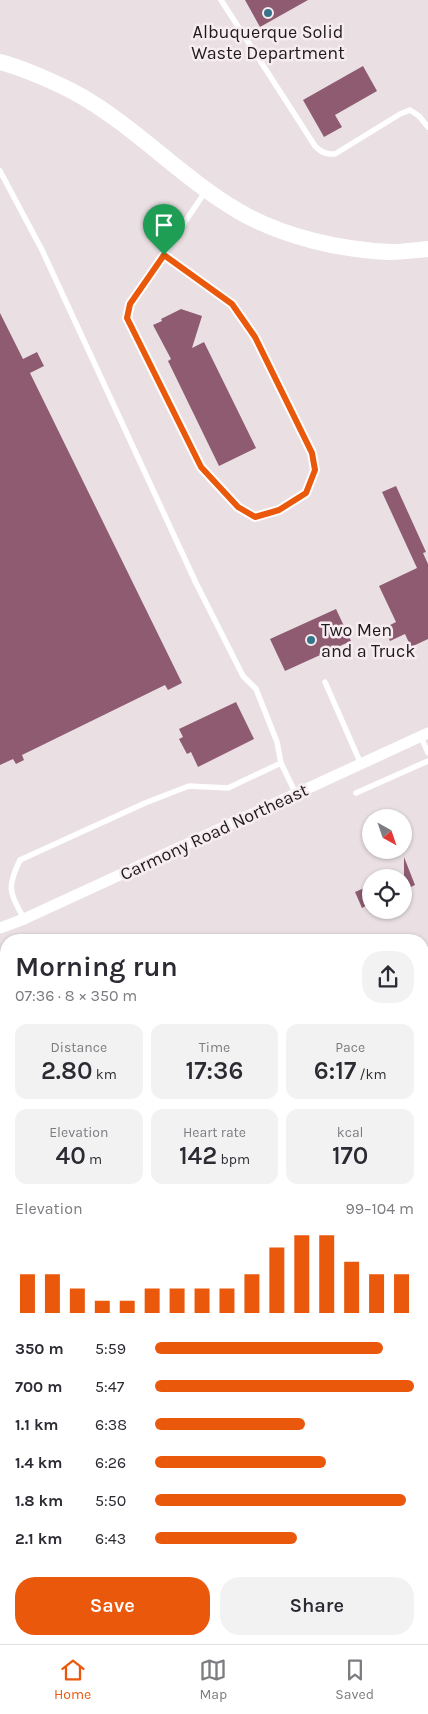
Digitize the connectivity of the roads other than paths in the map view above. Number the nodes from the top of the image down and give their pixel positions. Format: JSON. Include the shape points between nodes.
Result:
{"nodes":[{"id":1,"x":221,"y":0,"type":"edge"},
{"id":2,"x":0,"y":62,"type":"edge"},
{"id":3,"x":428,"y":127,"type":"edge"},
{"id":4,"x":1,"y":174,"type":"edge"},
{"id":5,"x":206,"y":190,"type":"junction"},
{"id":6,"x":428,"y":249,"type":"edge"},
{"id":7,"x":164,"y":255,"type":"junction"},
{"id":8,"x":325,"y":682,"type":"dead end"},
{"id":9,"x":424,"y":735,"type":"edge"},
{"id":10,"x":428,"y":753,"type":"edge"},
{"id":11,"x":428,"y":761,"type":"edge"},
{"id":12,"x":281,"y":764,"type":"junction"},
{"id":13,"x":361,"y":764,"type":"junction"},
{"id":14,"x":356,"y":793,"type":"dead end"},
{"id":15,"x":296,"y":794,"type":"junction"},
{"id":16,"x":24,"y":919,"type":"junction"},
{"id":17,"x":0,"y":928,"type":"edge"}],
"edges":[{"from":1,"to":3,"type":"lane","via":[[321,152],[335,154],[410,110]]},
{"from":2,"to":5,"type":"main road","via":[[80,95]]},
{"from":4,"to":12,"type":"lane","via":[[42,250],[196,583],[243,676],[256,689],[277,742]]},
{"from":5,"to":6,"type":"main road","via":[[242,213],[289,234],[335,245],[390,252]]},
{"from":5,"to":7,"type":"lane"},
{"from":7,"to":7,"type":"lane","via":[[130,304],[127,318],[201,467],[238,507],[255,517],[279,510],[306,493],[315,470],[312,453],[255,337],[232,304]]},
{"from":8,"to":13,"type":"lane"},
{"from":9,"to":10,"type":"lane"},
{"from":9,"to":13,"type":"street","name":"Carmony Road Northeast"},
{"from":11,"to":14,"type":"lane"},
{"from":12,"to":15,"type":"lane"},
{"from":12,"to":16,"type":"lane","via":[[228,788],[188,786],[20,860],[12,877],[12,894]]},
{"from":13,"to":15,"type":"street","name":"Carmony Road Northeast"},
{"from":15,"to":16,"type":"street","name":"Carmony Road Northeast"},
{"from":16,"to":17,"type":"street","name":"Carmony Road Northeast"}]}
